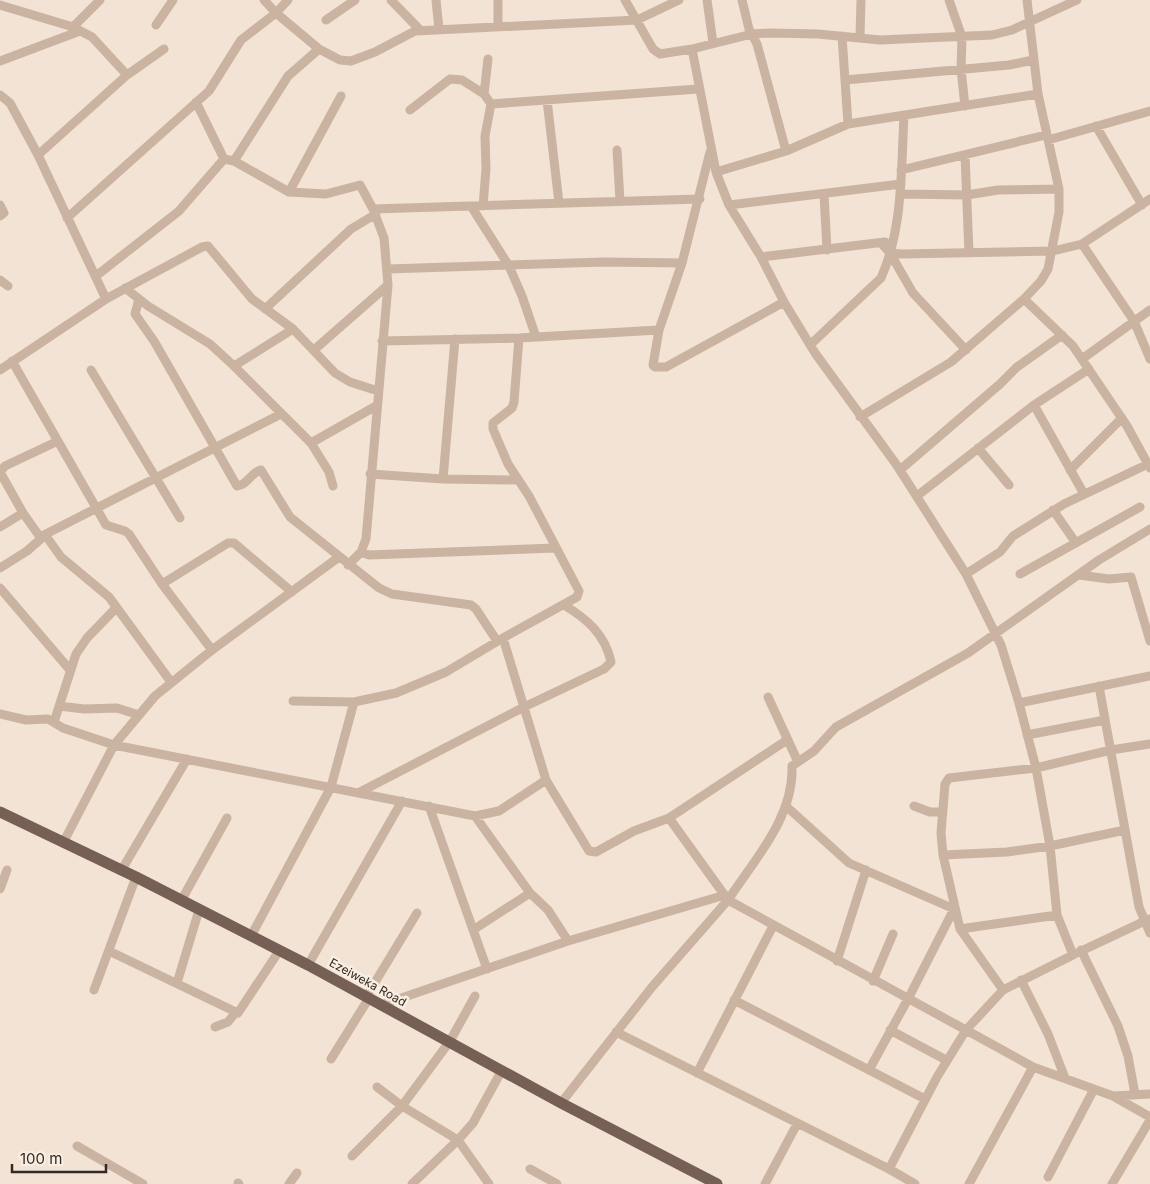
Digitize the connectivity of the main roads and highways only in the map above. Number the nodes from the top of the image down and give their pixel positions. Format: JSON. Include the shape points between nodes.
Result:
{"nodes":[{"id":1,"x":0,"y":812,"type":"edge"},
{"id":2,"x":717,"y":1184,"type":"edge"}],
"edges":[{"from":1,"to":2,"type":"main road","name":"Ezeiweka Road","via":[[308,965]]}]}
